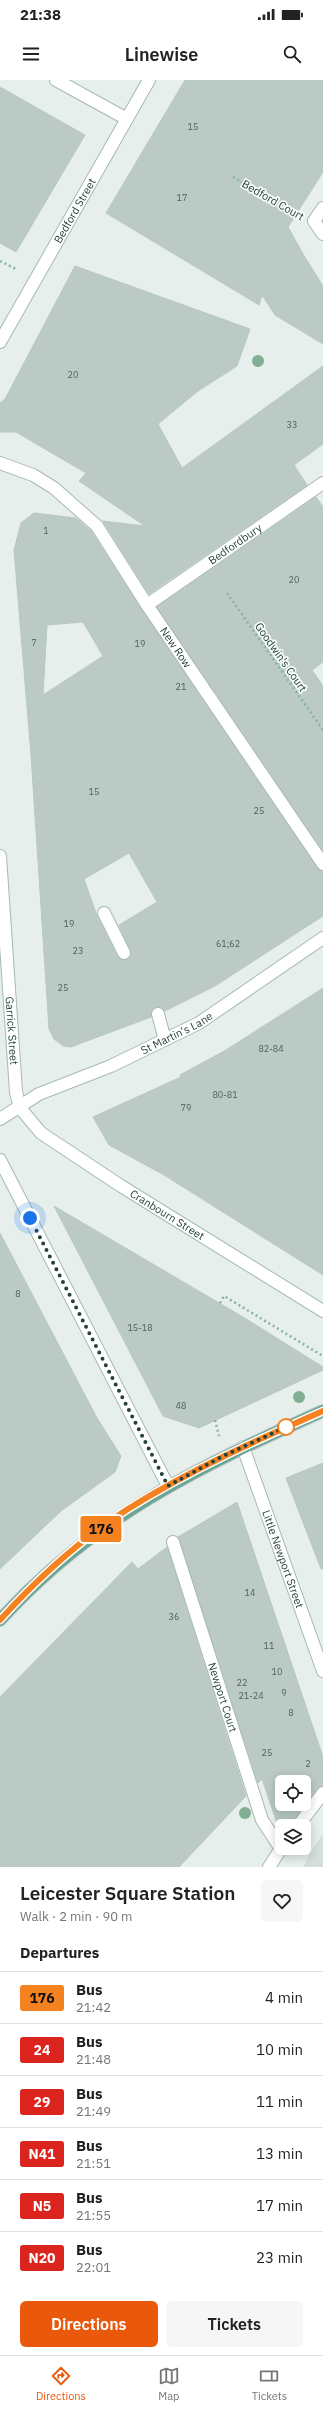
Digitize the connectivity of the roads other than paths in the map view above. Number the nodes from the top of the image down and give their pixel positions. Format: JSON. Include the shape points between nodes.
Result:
{"nodes":[{"id":1,"x":56,"y":80,"type":"edge"},
{"id":2,"x":149,"y":80,"type":"edge"},
{"id":3,"x":126,"y":119,"type":"junction"},
{"id":4,"x":323,"y":208,"type":"edge"},
{"id":5,"x":323,"y":234,"type":"edge"},
{"id":6,"x":0,"y":342,"type":"edge"},
{"id":7,"x":0,"y":462,"type":"edge"},
{"id":8,"x":320,"y":485,"type":"edge"},
{"id":9,"x":147,"y":605,"type":"junction"},
{"id":10,"x":0,"y":856,"type":"edge"},
{"id":11,"x":323,"y":864,"type":"edge"},
{"id":12,"x":104,"y":913,"type":"dead end"},
{"id":13,"x":323,"y":938,"type":"edge"},
{"id":14,"x":124,"y":953,"type":"dead end"},
{"id":15,"x":158,"y":1014,"type":"dead end"},
{"id":16,"x":164,"y":1040,"type":"junction"},
{"id":17,"x":20,"y":1108,"type":"junction"},
{"id":18,"x":0,"y":1119,"type":"edge"},
{"id":19,"x":0,"y":1160,"type":"edge"},
{"id":20,"x":323,"y":1311,"type":"edge"},
{"id":21,"x":323,"y":1411,"type":"edge"},
{"id":22,"x":243,"y":1447,"type":"junction"},
{"id":23,"x":168,"y":1486,"type":"junction"},
{"id":24,"x":172,"y":1542,"type":"dead end"},
{"id":25,"x":0,"y":1620,"type":"edge"},
{"id":26,"x":323,"y":1671,"type":"edge"},
{"id":27,"x":323,"y":1793,"type":"edge"},
{"id":28,"x":303,"y":1819,"type":"edge"},
{"id":29,"x":275,"y":1839,"type":"edge"},
{"id":30,"x":277,"y":1855,"type":"edge"},
{"id":31,"x":269,"y":1867,"type":"edge"}],
"edges":[{"from":1,"to":3,"type":"street"},
{"from":2,"to":3,"type":"street","name":"Bedford Street"},
{"from":3,"to":6,"type":"street","name":"Bedford Street"},
{"from":4,"to":5,"type":"street","name":"Bedford Court","via":[[314,221]]},
{"from":7,"to":9,"type":"street","name":"New Row","via":[[33,474],[54,488],[97,526]]},
{"from":8,"to":9,"type":"street","name":"Bedfordbury"},
{"from":9,"to":11,"type":"street","name":"New Row"},
{"from":10,"to":17,"type":"street","name":"Garrick Street","via":[[16,1092]]},
{"from":12,"to":14,"type":"street"},
{"from":13,"to":16,"type":"street","name":"St Martin's Lane","via":[[199,1023]]},
{"from":15,"to":16,"type":"street"},
{"from":16,"to":17,"type":"street","name":"St Martin's Lane","via":[[111,1066],[39,1094]]},
{"from":17,"to":18,"type":"street","name":"St Martin's Lane"},
{"from":17,"to":20,"type":"street","name":"Cranbourn Street","via":[[41,1133],[121,1186]]},
{"from":19,"to":23,"type":"street"},
{"from":21,"to":22,"type":"main road"},
{"from":22,"to":23,"type":"main road"},
{"from":22,"to":26,"type":"street","name":"Little Newport Street"},
{"from":23,"to":25,"type":"main road","via":[[127,1510],[58,1562]]},
{"from":24,"to":29,"type":"street","name":"Newport Court","via":[[262,1820]]},
{"from":27,"to":28,"type":"street"},
{"from":30,"to":31,"type":"street"}]}
